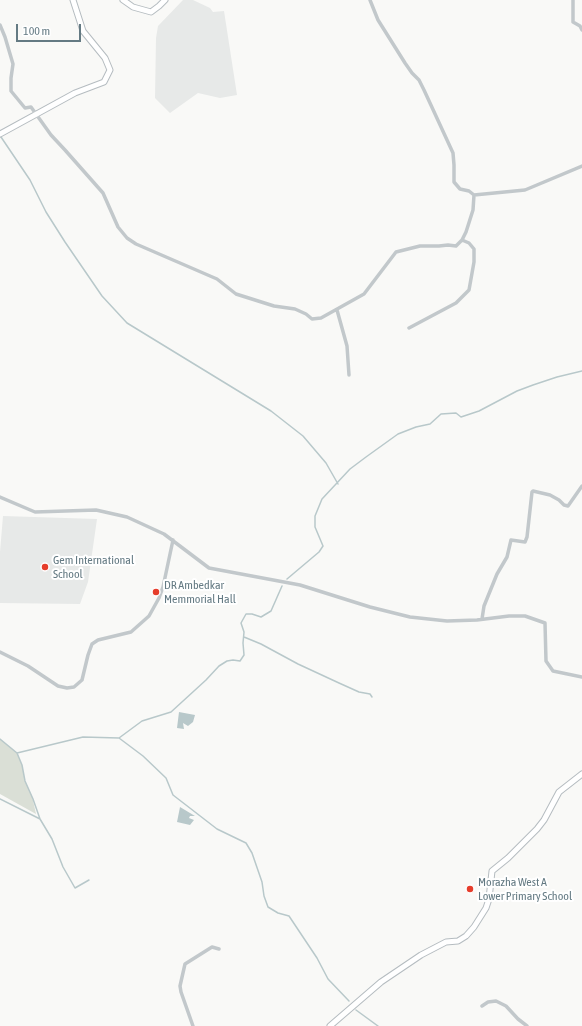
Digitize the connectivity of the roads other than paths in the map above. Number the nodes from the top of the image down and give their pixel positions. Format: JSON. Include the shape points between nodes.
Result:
{"nodes":[{"id":1,"x":73,"y":0,"type":"edge"},
{"id":2,"x":123,"y":0,"type":"edge"},
{"id":3,"x":165,"y":0,"type":"edge"},
{"id":4,"x":370,"y":0,"type":"edge"},
{"id":5,"x":573,"y":0,"type":"edge"},
{"id":6,"x":0,"y":25,"type":"edge"},
{"id":7,"x":581,"y":27,"type":"edge"},
{"id":8,"x":36,"y":114,"type":"junction"},
{"id":9,"x":0,"y":134,"type":"edge"},
{"id":10,"x":582,"y":166,"type":"edge"},
{"id":11,"x":474,"y":195,"type":"junction"},
{"id":12,"x":462,"y":240,"type":"junction"},
{"id":13,"x":336,"y":310,"type":"junction"},
{"id":14,"x":409,"y":328,"type":"dead end"},
{"id":15,"x":349,"y":375,"type":"dead end"},
{"id":16,"x":582,"y":486,"type":"edge"},
{"id":17,"x":0,"y":497,"type":"edge"},
{"id":18,"x":173,"y":540,"type":"junction"},
{"id":19,"x":482,"y":619,"type":"junction"},
{"id":20,"x":0,"y":652,"type":"edge"},
{"id":21,"x":582,"y":677,"type":"edge"},
{"id":22,"x":582,"y":774,"type":"edge"},
{"id":23,"x":219,"y":949,"type":"dead end"},
{"id":24,"x":482,"y":1006,"type":"dead end"},
{"id":25,"x":193,"y":1026,"type":"edge"},
{"id":26,"x":330,"y":1026,"type":"edge"},
{"id":27,"x":527,"y":1026,"type":"edge"}],
"edges":[{"from":1,"to":8,"type":"main road","via":[[83,31],[105,58],[110,70],[104,82],[75,93]]},
{"from":2,"to":3,"type":"main road","via":[[133,7],[151,12]]},
{"from":4,"to":11,"type":"street","via":[[378,20],[419,80],[448,140],[453,154],[454,182],[460,189]]},
{"from":5,"to":7,"type":"street","via":[[573,22]]},
{"from":6,"to":8,"type":"street","via":[[13,64],[11,91],[25,108],[31,107]]},
{"from":8,"to":9,"type":"main road"},
{"from":8,"to":13,"type":"street","via":[[51,135],[103,193],[118,227],[136,244],[218,279],[236,294],[274,306],[295,309],[312,319],[321,318]]},
{"from":10,"to":11,"type":"street","via":[[525,190]]},
{"from":11,"to":12,"type":"street","via":[[473,210]]},
{"from":12,"to":13,"type":"street","via":[[456,246],[420,246],[396,252],[364,294]]},
{"from":12,"to":14,"type":"street","via":[[470,243],[474,250],[469,290],[456,303]]},
{"from":13,"to":15,"type":"street","via":[[347,346]]},
{"from":16,"to":19,"type":"street","via":[[568,506],[550,495],[532,492],[527,537],[525,542],[511,540],[507,556],[484,606]]},
{"from":17,"to":18,"type":"street","via":[[35,512],[96,510],[127,517]]},
{"from":18,"to":19,"type":"street","via":[[209,568],[300,585],[410,617],[447,621]]},
{"from":18,"to":20,"type":"street","via":[[163,587],[149,616],[131,632],[98,640],[92,644],[82,680],[74,687],[58,686],[28,666]]},
{"from":19,"to":21,"type":"street","via":[[525,616],[544,623],[546,661],[553,671]]},
{"from":22,"to":26,"type":"main road","via":[[559,792],[537,829],[492,871],[486,908],[466,936],[458,941],[446,942],[421,955],[381,982]]},
{"from":23,"to":25,"type":"street","via":[[212,947],[185,964],[180,986]]},
{"from":24,"to":27,"type":"street","via":[[496,1001],[506,1006]]}]}
